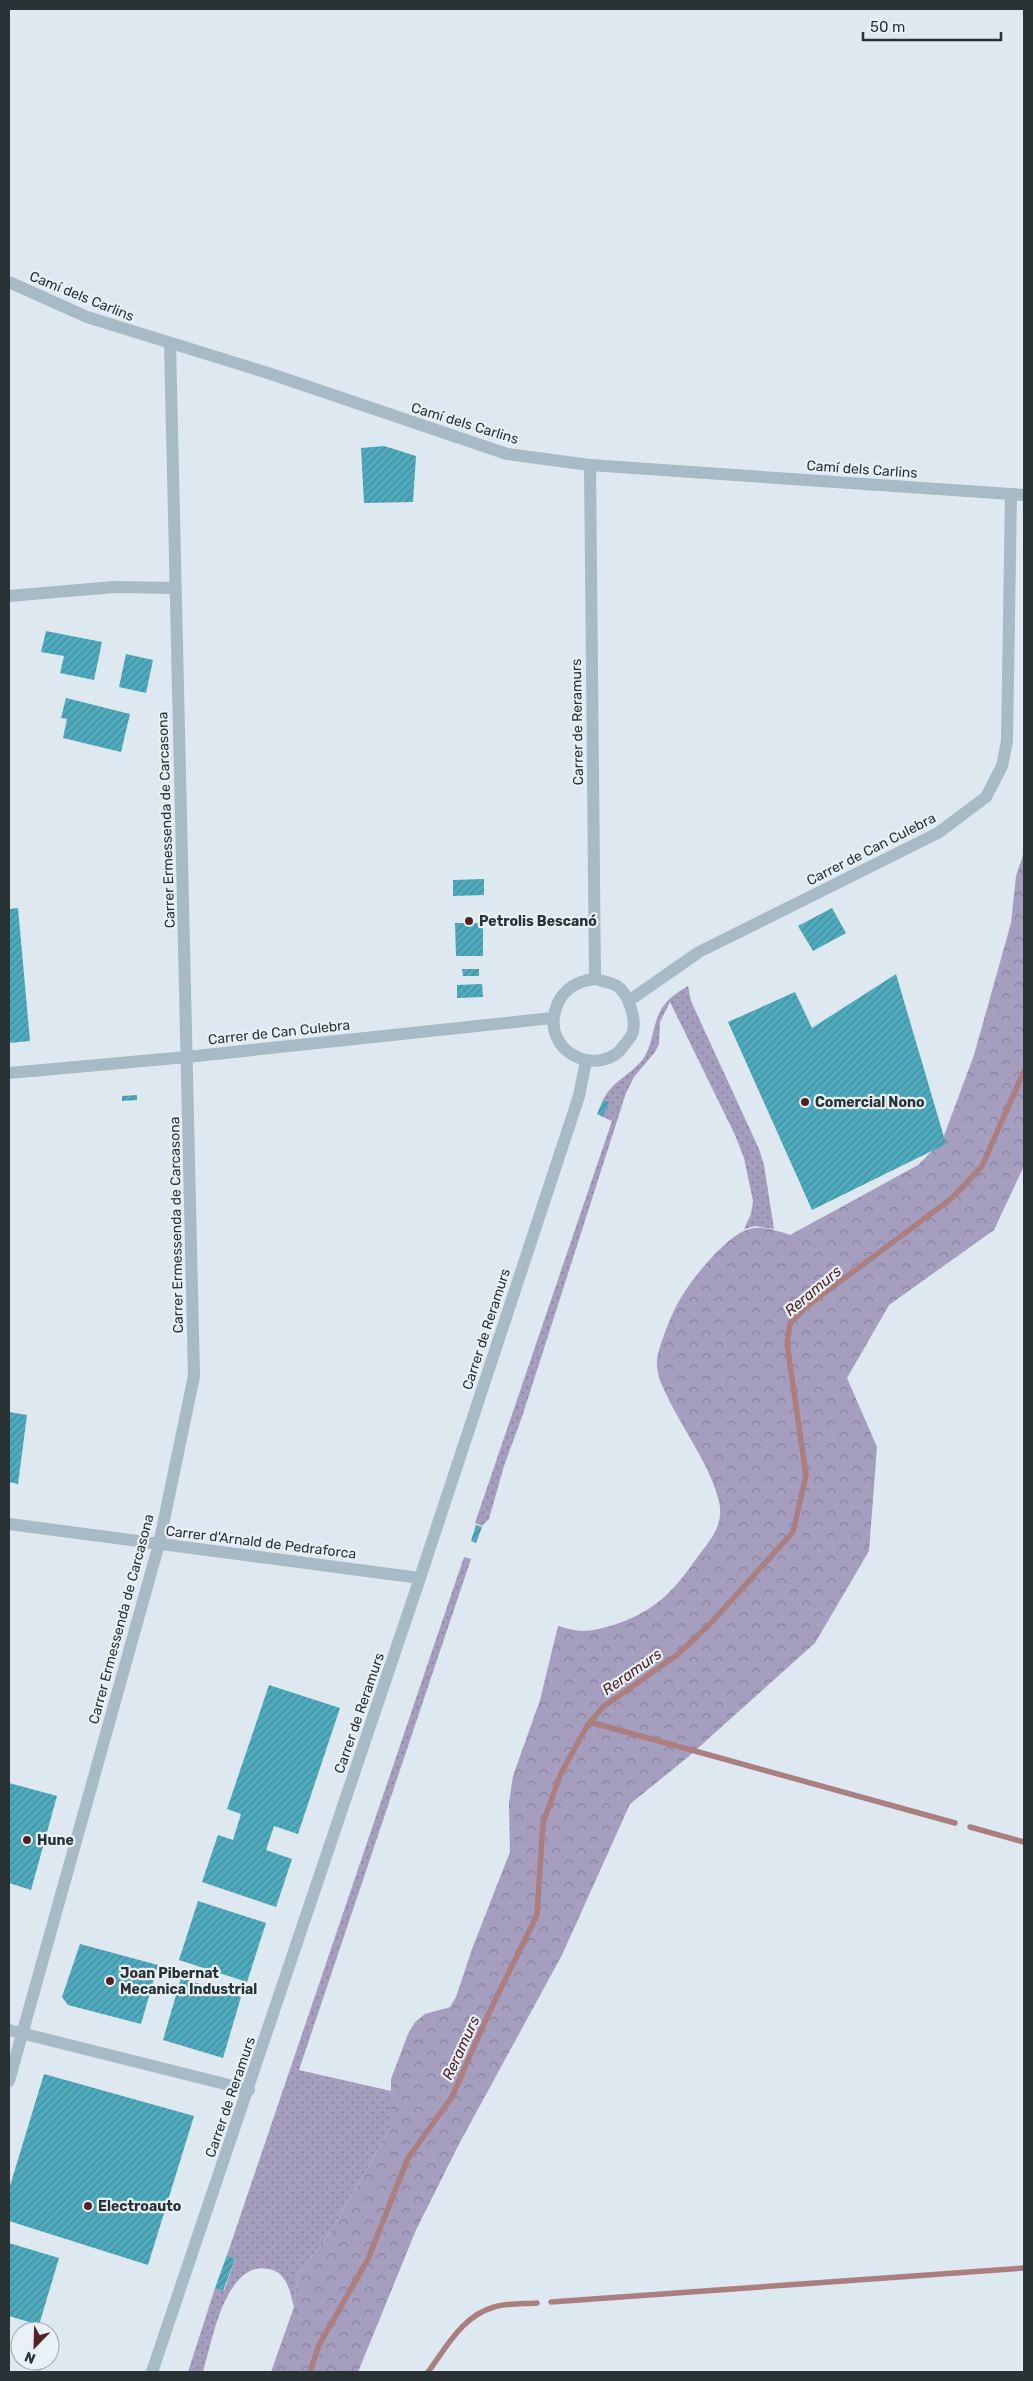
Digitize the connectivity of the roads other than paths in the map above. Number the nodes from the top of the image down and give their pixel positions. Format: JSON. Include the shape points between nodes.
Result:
{"nodes":[{"id":1,"x":9,"y":282,"type":"edge"},
{"id":2,"x":170,"y":344,"type":"junction"},
{"id":3,"x":590,"y":465,"type":"junction"},
{"id":4,"x":1011,"y":494,"type":"junction"},
{"id":5,"x":1024,"y":495,"type":"edge"},
{"id":6,"x":175,"y":588,"type":"junction"},
{"id":7,"x":9,"y":596,"type":"edge"},
{"id":8,"x":595,"y":978,"type":"junction"},
{"id":9,"x":630,"y":1000,"type":"junction"},
{"id":10,"x":552,"y":1018,"type":"junction"},
{"id":11,"x":187,"y":1057,"type":"junction"},
{"id":12,"x":586,"y":1061,"type":"junction"},
{"id":13,"x":9,"y":1073,"type":"edge"},
{"id":14,"x":9,"y":1524,"type":"edge"},
{"id":15,"x":159,"y":1544,"type":"junction"},
{"id":16,"x":420,"y":1578,"type":"junction"},
{"id":17,"x":9,"y":2030,"type":"edge"},
{"id":18,"x":22,"y":2034,"type":"junction"},
{"id":19,"x":9,"y":2081,"type":"edge"},
{"id":20,"x":249,"y":2090,"type":"junction"},
{"id":21,"x":152,"y":2372,"type":"edge"}],
"edges":[{"from":1,"to":2,"type":"street","name":"Camí dels Carlins","via":[[87,317]]},
{"from":2,"to":3,"type":"street","name":"Camí dels Carlins","via":[[268,373],[507,454]]},
{"from":2,"to":6,"type":"street","name":"Carrer Ermessenda de Carcasona"},
{"from":3,"to":4,"type":"street","name":"Camí dels Carlins"},
{"from":3,"to":8,"type":"street","name":"Carrer de Reramurs"},
{"from":4,"to":5,"type":"street","name":"Camí dels Carlins"},
{"from":4,"to":9,"type":"street","name":"Carrer de Can Culebra","via":[[1007,741],[1002,766],[986,797],[938,833],[699,952]]},
{"from":6,"to":7,"type":"street","via":[[114,587]]},
{"from":6,"to":11,"type":"street","name":"Carrer Ermessenda de Carcasona"},
{"from":8,"to":9,"type":"street","via":[[617,986]]},
{"from":8,"to":10,"type":"street","via":[[579,981],[562,993]]},
{"from":9,"to":12,"type":"street","via":[[634,1031],[620,1052],[606,1060]]},
{"from":10,"to":11,"type":"street","name":"Carrer de Can Culebra"},
{"from":10,"to":12,"type":"street","via":[[554,1036],[563,1048]]},
{"from":11,"to":13,"type":"street","name":"Carrer de Can Culebra"},
{"from":11,"to":15,"type":"street","name":"Carrer Ermessenda de Carcasona","via":[[194,1376]]},
{"from":12,"to":16,"type":"street","name":"Carrer de Reramurs","via":[[579,1096]]},
{"from":14,"to":15,"type":"street","name":"Carrer d'Arnald de Pedraforca"},
{"from":15,"to":16,"type":"street","name":"Carrer d'Arnald de Pedraforca"},
{"from":15,"to":18,"type":"street","name":"Carrer Ermessenda de Carcasona"},
{"from":16,"to":20,"type":"street","name":"Carrer de Reramurs"},
{"from":17,"to":18,"type":"street"},
{"from":18,"to":19,"type":"street","name":"Carrer Ermessenda de Carcasona"},
{"from":18,"to":20,"type":"street"},
{"from":20,"to":21,"type":"street","name":"Carrer de Reramurs"}]}
